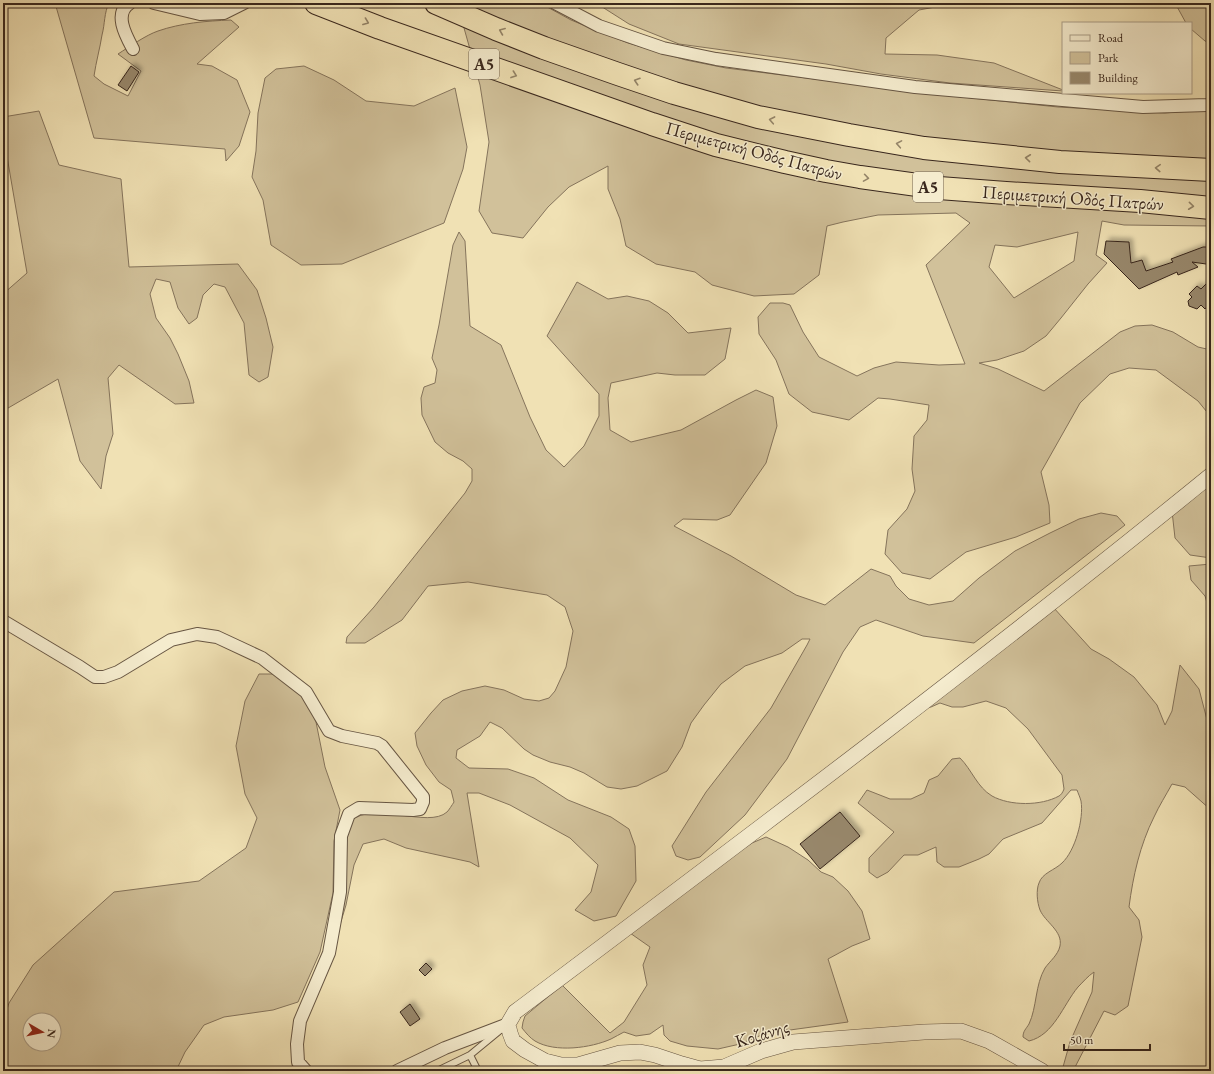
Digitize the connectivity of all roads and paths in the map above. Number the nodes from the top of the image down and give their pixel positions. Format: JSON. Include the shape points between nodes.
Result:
{"nodes":[{"id":1,"x":130,"y":3,"type":"edge"},
{"id":2,"x":154,"y":3,"type":"edge"},
{"id":3,"x":244,"y":3,"type":"edge"},
{"id":4,"x":316,"y":3,"type":"edge"},
{"id":5,"x":436,"y":3,"type":"edge"},
{"id":6,"x":555,"y":3,"type":"edge"},
{"id":7,"x":133,"y":49,"type":"dead end"},
{"id":8,"x":1211,"y":104,"type":"edge"},
{"id":9,"x":1211,"y":170,"type":"edge"},
{"id":10,"x":1211,"y":208,"type":"edge"},
{"id":11,"x":1211,"y":475,"type":"edge"},
{"id":12,"x":3,"y":621,"type":"edge"},
{"id":13,"x":508,"y":1024,"type":"junction"},
{"id":14,"x":470,"y":1055,"type":"junction"},
{"id":15,"x":306,"y":1071,"type":"edge"},
{"id":16,"x":397,"y":1071,"type":"edge"},
{"id":17,"x":437,"y":1071,"type":"edge"},
{"id":18,"x":478,"y":1071,"type":"edge"},
{"id":19,"x":1042,"y":1071,"type":"edge"}],
"edges":[{"from":1,"to":7,"type":"street","via":[[121,15],[123,29]]},
{"from":2,"to":3,"type":"street","via":[[200,14],[224,13]]},
{"from":4,"to":10,"type":"highway","name":"Περιμετρική Οδός Πατρών","number":"Α5","one_way":true,"via":[[652,124],[743,152],[826,171],[903,184]]},
{"from":9,"to":5,"type":"highway","name":"Περιμετρική Οδός Πατρών","number":"Α5","one_way":true,"via":[[1060,162],[924,148],[758,117],[674,93],[544,48]]},
{"from":6,"to":8,"type":"street","via":[[599,26],[662,48],[716,59],[914,87],[1143,107]]},
{"from":11,"to":13,"type":"street","via":[[822,781],[515,1012]]},
{"from":12,"to":15,"type":"street","via":[[95,677],[118,672],[171,640],[197,634],[217,637],[262,658],[306,692],[329,731],[382,746],[423,797],[420,809],[359,808],[350,814],[341,836],[340,892],[329,953],[300,1021],[298,1062]]},
{"from":13,"to":14,"type":"lane"},
{"from":13,"to":16,"type":"street","via":[[445,1048]]},
{"from":13,"to":19,"type":"street","name":"Κοζάνης","via":[[513,1041],[545,1061],[561,1065],[578,1065],[620,1053],[640,1052],[700,1069],[724,1066],[761,1051],[793,1042],[924,1032],[961,1032],[989,1041]]},
{"from":14,"to":17,"type":"lane"},
{"from":14,"to":18,"type":"lane"}]}
